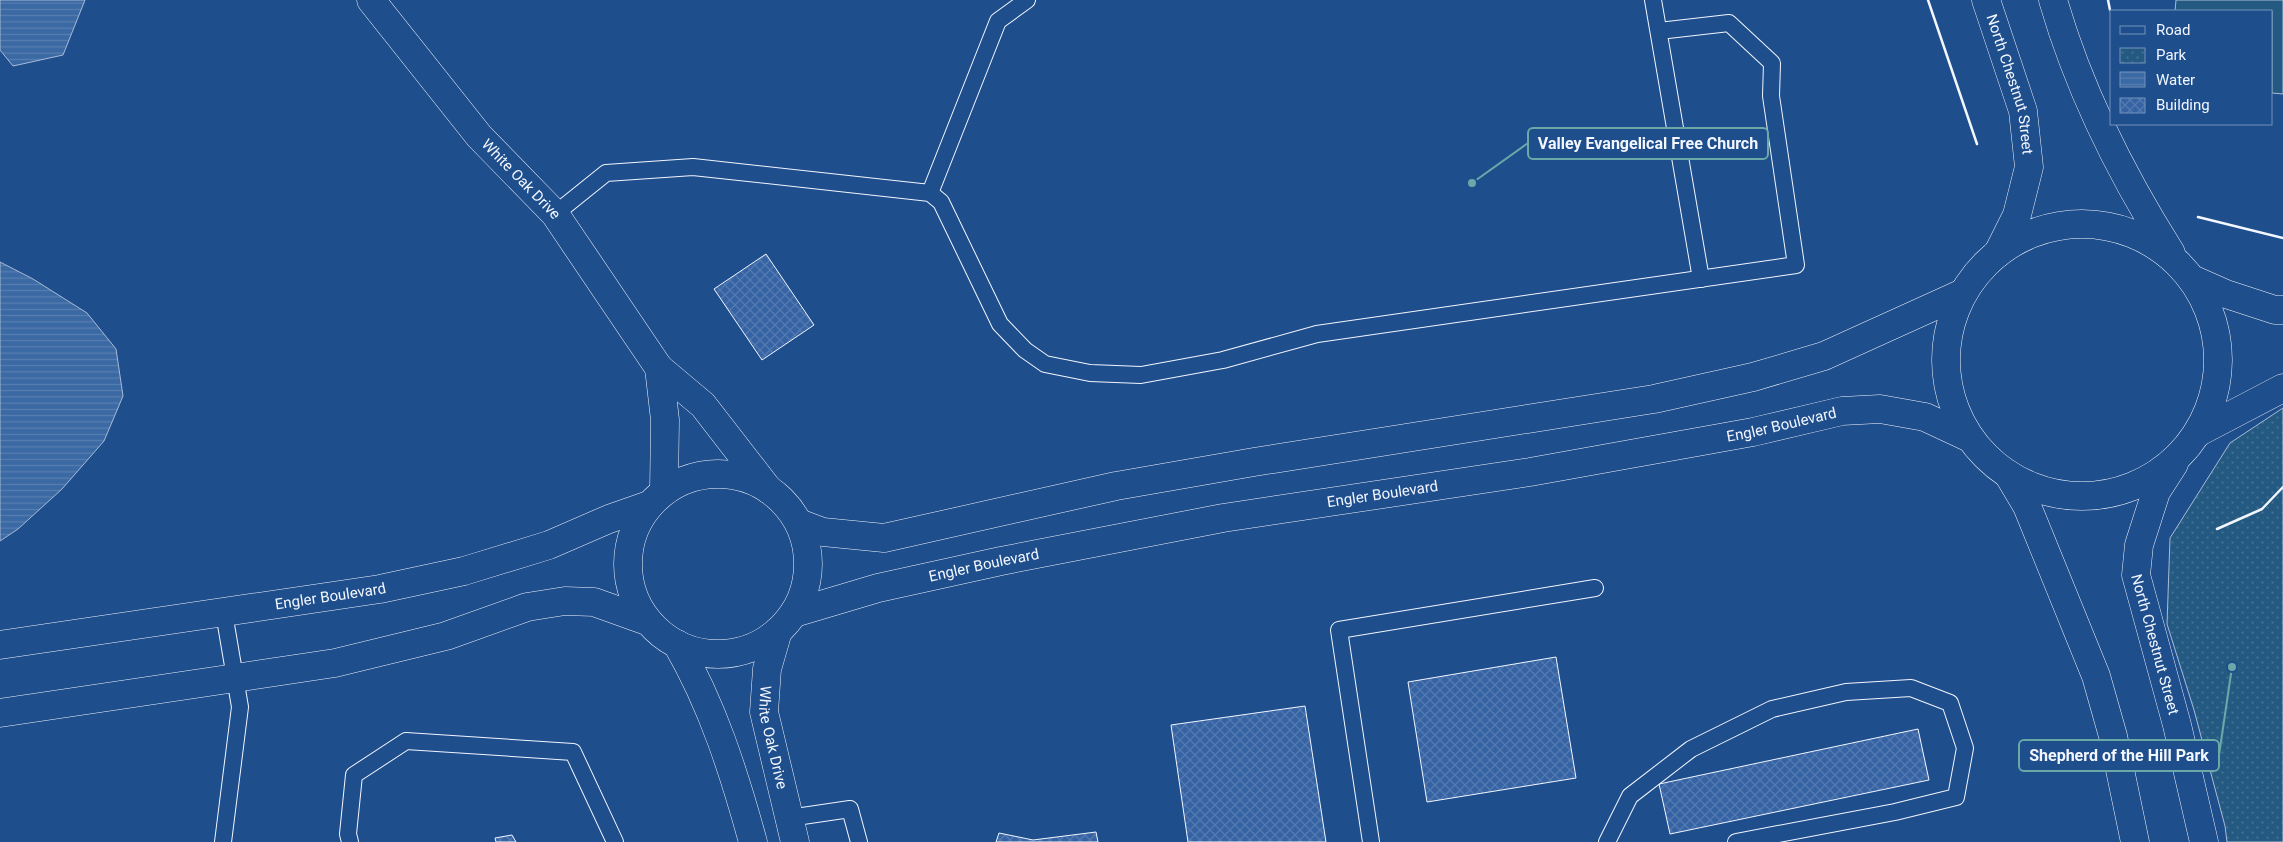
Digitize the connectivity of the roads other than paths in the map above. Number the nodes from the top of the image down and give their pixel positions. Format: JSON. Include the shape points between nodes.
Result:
{"nodes":[{"id":1,"x":371,"y":0,"type":"edge"},
{"id":2,"x":1027,"y":0,"type":"edge"},
{"id":3,"x":1653,"y":0,"type":"edge"},
{"id":4,"x":1986,"y":0,"type":"edge"},
{"id":5,"x":2053,"y":0,"type":"edge"},
{"id":6,"x":1659,"y":31,"type":"junction"},
{"id":7,"x":930,"y":193,"type":"junction"},
{"id":8,"x":555,"y":214,"type":"junction"},
{"id":9,"x":1998,"y":253,"type":"junction"},
{"id":10,"x":2174,"y":259,"type":"junction"},
{"id":11,"x":1701,"y":279,"type":"junction"},
{"id":12,"x":2192,"y":279,"type":"junction"},
{"id":13,"x":1963,"y":293,"type":"junction"},
{"id":14,"x":2283,"y":310,"type":"edge"},
{"id":15,"x":659,"y":368,"type":"junction"},
{"id":16,"x":2283,"y":388,"type":"edge"},
{"id":17,"x":2197,"y":434,"type":"junction"},
{"id":18,"x":1970,"y":438,"type":"junction"},
{"id":19,"x":2180,"y":454,"type":"junction"},
{"id":20,"x":2008,"y":474,"type":"junction"},
{"id":21,"x":768,"y":488,"type":"junction"},
{"id":22,"x":656,"y":498,"type":"junction"},
{"id":23,"x":799,"y":523,"type":"junction"},
{"id":24,"x":1595,"y":588,"type":"dead end"},
{"id":25,"x":224,"y":613,"type":"junction"},
{"id":26,"x":647,"y":621,"type":"junction"},
{"id":27,"x":786,"y":622,"type":"junction"},
{"id":28,"x":677,"y":644,"type":"junction"},
{"id":29,"x":0,"y":645,"type":"edge"},
{"id":30,"x":234,"y":678,"type":"junction"},
{"id":31,"x":0,"y":713,"type":"edge"},
{"id":32,"x":792,"y":830,"type":"edge"},
{"id":33,"x":223,"y":842,"type":"edge"},
{"id":34,"x":350,"y":842,"type":"edge"},
{"id":35,"x":615,"y":842,"type":"edge"},
{"id":36,"x":753,"y":842,"type":"edge"},
{"id":37,"x":859,"y":842,"type":"edge"},
{"id":38,"x":1372,"y":842,"type":"edge"},
{"id":39,"x":1607,"y":842,"type":"edge"},
{"id":40,"x":1736,"y":842,"type":"edge"},
{"id":41,"x":2134,"y":842,"type":"edge"},
{"id":42,"x":2204,"y":842,"type":"edge"}],
"edges":[{"from":1,"to":8,"type":"main road","name":"White Oak Drive","via":[[479,136]]},
{"from":2,"to":7,"type":"lane","via":[[998,21]]},
{"from":3,"to":6,"type":"lane"},
{"from":4,"to":9,"type":"main road","name":"North Chestnut Street","via":[[2023,111],[2029,167],[2017,215]]},
{"from":5,"to":10,"type":"main road","via":[[2088,100],[2144,211]]},
{"from":6,"to":11,"type":"lane"},
{"from":6,"to":11,"type":"lane","via":[[1729,23],[1772,63],[1771,96],[1796,265]]},
{"from":7,"to":8,"type":"lane","via":[[694,167],[606,173]]},
{"from":7,"to":11,"type":"lane","via":[[941,202],[1000,324],[1025,350],[1045,364],[1090,373],[1141,375],[1223,360],[1317,334]]},
{"from":8,"to":15,"type":"main road","name":"White Oak Drive"},
{"from":9,"to":10,"type":"main road","via":[[2021,238],[2046,228],[2101,224],[2144,239]]},
{"from":9,"to":13,"type":"main road","via":[[1978,272]]},
{"from":10,"to":12,"type":"main road"},
{"from":12,"to":14,"type":"main road","via":[[2226,294]]},
{"from":12,"to":17,"type":"main road","via":[[2212,320],[2219,356],[2217,383],[2210,409]]},
{"from":13,"to":18,"type":"main road","via":[[1947,341],[1946,366],[1950,392]]},
{"from":13,"to":23,"type":"main road","via":[[1824,356],[1753,377],[1654,399],[1116,486],[884,538],[822,532]]},
{"from":15,"to":21,"type":"main road","name":"White Oak Drive","via":[[703,405]]},
{"from":15,"to":22,"type":"main road","name":"White Oak Drive","via":[[665,420]]},
{"from":16,"to":17,"type":"main road"},
{"from":17,"to":19,"type":"main road"},
{"from":18,"to":20,"type":"main road"},
{"from":18,"to":27,"type":"main road","name":"Engler Boulevard","via":[[1925,417],[1880,409],[1842,411],[1754,432],[1530,472],[1224,518],[1030,556],[878,588]]},
{"from":19,"to":20,"type":"main road","via":[[2160,472],[2136,485],[2102,494],[2057,493],[2032,486]]},
{"from":19,"to":42,"type":"main road","name":"North Chestnut Street","via":[[2156,492],[2139,545],[2136,575]]},
{"from":20,"to":41,"type":"main road","via":[[2027,506],[2096,676],[2113,736]]},
{"from":21,"to":22,"type":"main road","name":"Engler Boulevard","via":[[747,478],[703,474],[683,480]]},
{"from":21,"to":23,"type":"main road","name":"White Oak Drive","via":[[786,504]]},
{"from":22,"to":25,"type":"main road","name":"Engler Boulevard","via":[[549,545],[464,571],[380,589]]},
{"from":22,"to":26,"type":"main road","via":[[637,522],[629,542],[627,564],[636,604]]},
{"from":23,"to":27,"type":"main road","name":"White Oak Drive","via":[[807,546],[808,569],[804,592]]},
{"from":24,"to":38,"type":"lane","via":[[1339,630]]},
{"from":25,"to":29,"type":"main road","name":"Engler Boulevard"},
{"from":25,"to":30,"type":"lane"},
{"from":26,"to":28,"type":"main road"},
{"from":26,"to":30,"type":"main road","via":[[594,602],[565,601],[527,607],[446,636],[335,663]]},
{"from":27,"to":28,"type":"main road","via":[[759,645],[737,652],[713,654]]},
{"from":27,"to":32,"type":"main road","name":"White Oak Drive","via":[[767,669],[764,712]]},
{"from":28,"to":36,"type":"main road","via":[[696,677],[715,723],[740,793]]},
{"from":30,"to":31,"type":"main road"},
{"from":30,"to":33,"type":"lane","via":[[240,707]]},
{"from":32,"to":37,"type":"lane","via":[[850,809]]},
{"from":34,"to":35,"type":"lane","via":[[354,775],[406,741],[573,752]]},
{"from":39,"to":40,"type":"lane","via":[[1630,796],[1691,749],[1772,709],[1846,692],[1911,688],[1950,703],[1965,748],[1956,797]]}]}
